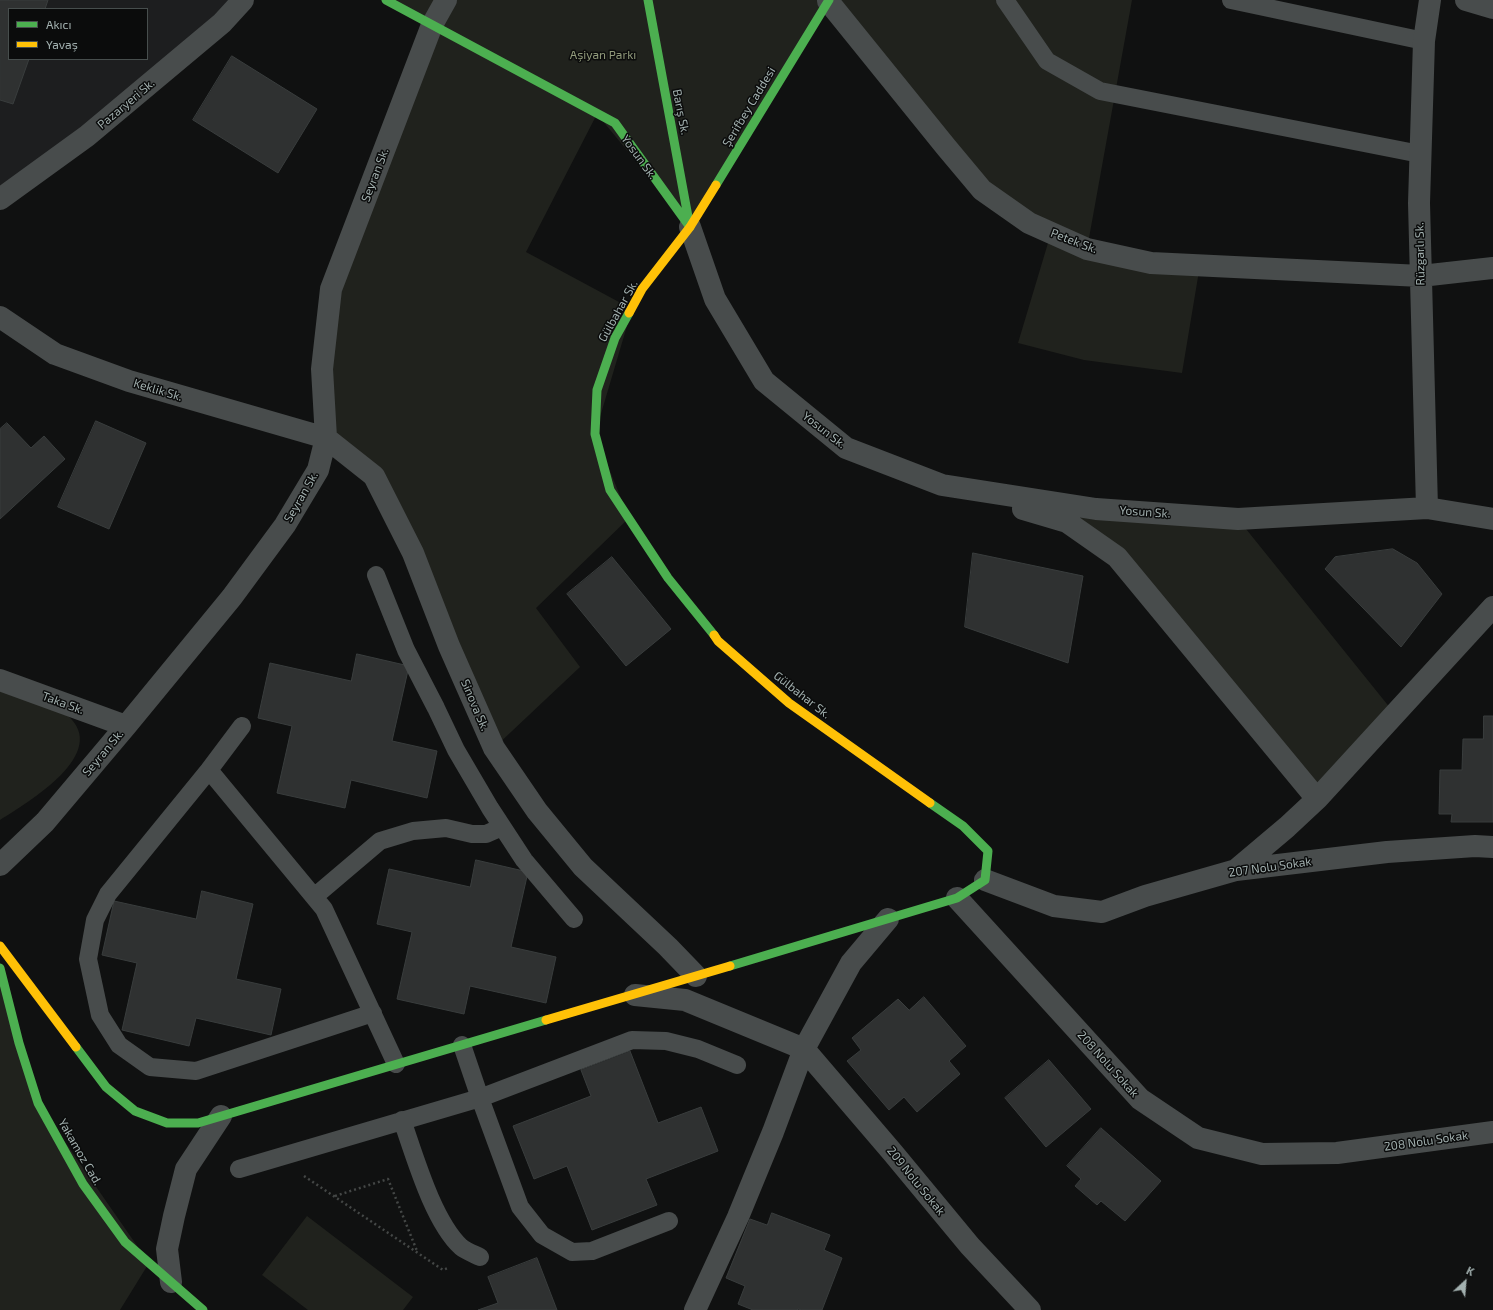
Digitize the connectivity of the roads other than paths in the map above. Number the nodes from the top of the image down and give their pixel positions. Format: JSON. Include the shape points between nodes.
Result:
{"nodes":[{"id":1,"x":243,"y":0,"type":"edge"},
{"id":2,"x":386,"y":0,"type":"edge"},
{"id":3,"x":446,"y":0,"type":"edge"},
{"id":4,"x":648,"y":0,"type":"edge"},
{"id":5,"x":829,"y":0,"type":"edge"},
{"id":6,"x":1005,"y":0,"type":"edge"},
{"id":7,"x":1231,"y":0,"type":"edge"},
{"id":8,"x":1430,"y":0,"type":"edge"},
{"id":9,"x":1466,"y":0,"type":"edge"},
{"id":10,"x":1493,"y":8,"type":"edge"},
{"id":11,"x":432,"y":25,"type":"junction"},
{"id":12,"x":1424,"y":41,"type":"junction"},
{"id":13,"x":1420,"y":154,"type":"junction"},
{"id":14,"x":0,"y":199,"type":"edge"},
{"id":15,"x":690,"y":227,"type":"junction"},
{"id":16,"x":1493,"y":268,"type":"edge"},
{"id":17,"x":1421,"y":276,"type":"junction"},
{"id":18,"x":0,"y":317,"type":"edge"},
{"id":19,"x":326,"y":438,"type":"junction"},
{"id":20,"x":942,"y":486,"type":"junction"},
{"id":21,"x":1427,"y":508,"type":"junction"},
{"id":22,"x":1493,"y":519,"type":"edge"},
{"id":23,"x":376,"y":575,"type":"dead end"},
{"id":24,"x":1493,"y":607,"type":"edge"},
{"id":25,"x":0,"y":680,"type":"edge"},
{"id":26,"x":126,"y":726,"type":"junction"},
{"id":27,"x":242,"y":726,"type":"dead end"},
{"id":28,"x":209,"y":770,"type":"junction"},
{"id":29,"x":1317,"y":799,"type":"junction"},
{"id":30,"x":502,"y":827,"type":"junction"},
{"id":31,"x":1493,"y":846,"type":"edge"},
{"id":32,"x":0,"y":865,"type":"edge"},
{"id":33,"x":1236,"y":870,"type":"junction"},
{"id":34,"x":985,"y":880,"type":"junction"},
{"id":35,"x":314,"y":897,"type":"junction"},
{"id":36,"x":957,"y":898,"type":"junction"},
{"id":37,"x":574,"y":919,"type":"dead end"},
{"id":38,"x":888,"y":919,"type":"junction"},
{"id":39,"x":0,"y":946,"type":"edge"},
{"id":40,"x":0,"y":968,"type":"edge"},
{"id":41,"x":696,"y":976,"type":"junction"},
{"id":42,"x":635,"y":995,"type":"junction"},
{"id":43,"x":373,"y":1013,"type":"junction"},
{"id":44,"x":462,"y":1045,"type":"junction"},
{"id":45,"x":804,"y":1049,"type":"junction"},
{"id":46,"x":396,"y":1064,"type":"junction"},
{"id":47,"x":737,"y":1065,"type":"dead end"},
{"id":48,"x":480,"y":1098,"type":"junction"},
{"id":49,"x":221,"y":1116,"type":"junction"},
{"id":50,"x":402,"y":1120,"type":"junction"},
{"id":51,"x":1493,"y":1132,"type":"edge"},
{"id":52,"x":239,"y":1169,"type":"dead end"},
{"id":53,"x":669,"y":1221,"type":"dead end"},
{"id":54,"x":480,"y":1257,"type":"road end"},
{"id":55,"x":171,"y":1282,"type":"junction"},
{"id":56,"x":203,"y":1310,"type":"edge"},
{"id":57,"x":695,"y":1310,"type":"edge"},
{"id":58,"x":1030,"y":1310,"type":"edge"}],
"edges":[{"from":1,"to":14,"type":"street","name":"Pazaryeri Sk.","via":[[222,23],[87,136]]},
{"from":2,"to":11,"type":"street","name":"Yosun Sk."},
{"from":3,"to":11,"type":"street","name":"Seyran Sk."},
{"from":4,"to":15,"type":"street","name":"Barış Sk."},
{"from":5,"to":15,"type":"street","name":"Şerifbey Caddesi"},
{"from":5,"to":17,"type":"street","name":"Petek Sk.","via":[[982,190],[1029,223],[1087,249],[1151,263]]},
{"from":6,"to":13,"type":"lane","via":[[1047,61],[1100,91]]},
{"from":7,"to":12,"type":"lane"},
{"from":8,"to":12,"type":"street","name":"Rüzgarlı Sk."},
{"from":9,"to":10,"type":"street"},
{"from":11,"to":15,"type":"street","name":"Yosun Sk.","via":[[615,123]]},
{"from":11,"to":19,"type":"street","name":"Seyran Sk.","via":[[332,290],[322,369]]},
{"from":12,"to":13,"type":"street","name":"Rüzgarlı Sk."},
{"from":13,"to":17,"type":"street","name":"Rüzgarlı Sk."},
{"from":15,"to":20,"type":"street","name":"Yosun Sk.","via":[[715,299],[764,381],[846,448]]},
{"from":15,"to":34,"type":"street","name":"Gülbahar Sk.","via":[[642,290],[615,338],[597,390],[595,434],[610,490],[668,578],[718,640],[789,703],[963,826],[988,851]]},
{"from":16,"to":17,"type":"street","name":"Petek Sk."},
{"from":17,"to":21,"type":"street","name":"Rüzgarlı Sk."},
{"from":18,"to":19,"type":"street","name":"Keklik Sk.","via":[[55,354],[129,381]]},
{"from":19,"to":26,"type":"street","name":"Seyran Sk.","via":[[318,470],[285,525],[232,597]]},
{"from":19,"to":41,"type":"street","name":"Sinova Sk.","via":[[374,476],[413,553],[449,646],[494,748],[537,810],[583,867]]},
{"from":20,"to":21,"type":"street","name":"Yosun Sk.","via":[[1096,509],[1238,519]]},
{"from":20,"to":29,"type":"street","via":[[1067,522],[1117,557]]},
{"from":21,"to":22,"type":"street","name":"Yosun Sk."},
{"from":23,"to":30,"type":"lane","via":[[406,650],[456,750]]},
{"from":24,"to":29,"type":"street"},
{"from":25,"to":26,"type":"street","name":"Taka Sk."},
{"from":26,"to":32,"type":"street","name":"Seyran Sk.","via":[[45,822]]},
{"from":27,"to":28,"type":"lane"},
{"from":28,"to":35,"type":"lane"},
{"from":28,"to":43,"type":"lane","via":[[108,894],[94,920],[88,959],[100,1015],[119,1046],[150,1067],[196,1072]]},
{"from":29,"to":33,"type":"street","via":[[1287,828]]},
{"from":30,"to":35,"type":"lane","via":[[486,834],[472,834],[446,828],[413,831],[380,841]]},
{"from":30,"to":37,"type":"lane","via":[[524,860]]},
{"from":31,"to":33,"type":"street","name":"207 Nolu Sokak","via":[[1387,852]]},
{"from":33,"to":34,"type":"street","name":"207 Nolu Sokak","via":[[1145,896],[1102,912],[1054,906]]},
{"from":34,"to":36,"type":"street"},
{"from":35,"to":43,"type":"lane","via":[[324,910]]},
{"from":36,"to":38,"type":"street"},
{"from":36,"to":51,"type":"street","name":"208 Nolu Sokak","via":[[1140,1099],[1198,1138],[1262,1154],[1337,1153]]},
{"from":38,"to":41,"type":"street"},
{"from":38,"to":45,"type":"street","via":[[851,963]]},
{"from":39,"to":49,"type":"street","via":[[106,1087],[134,1111],[167,1123],[198,1123]]},
{"from":40,"to":55,"type":"street","name":"Yakamoz Cad.","via":[[19,1043],[38,1103],[83,1184],[125,1242]]},
{"from":41,"to":42,"type":"street"},
{"from":42,"to":44,"type":"street"},
{"from":42,"to":45,"type":"street","via":[[685,1000]]},
{"from":43,"to":46,"type":"lane"},
{"from":44,"to":46,"type":"street"},
{"from":44,"to":48,"type":"lane"},
{"from":45,"to":57,"type":"street","via":[[741,1210]]},
{"from":45,"to":58,"type":"street","name":"209 Nolu Sokak","via":[[970,1246]]},
{"from":46,"to":49,"type":"street"},
{"from":47,"to":48,"type":"lane","via":[[698,1049],[666,1041],[632,1040]]},
{"from":48,"to":50,"type":"lane"},
{"from":48,"to":53,"type":"lane","via":[[520,1207],[542,1235],[572,1252],[592,1251]]},
{"from":49,"to":55,"type":"street","via":[[186,1169],[167,1249]]},
{"from":50,"to":52,"type":"lane"},
{"from":50,"to":54,"type":"lane","via":[[425,1184],[448,1232],[462,1248]]},
{"from":55,"to":56,"type":"street","name":"Yakamoz Cad."}]}
